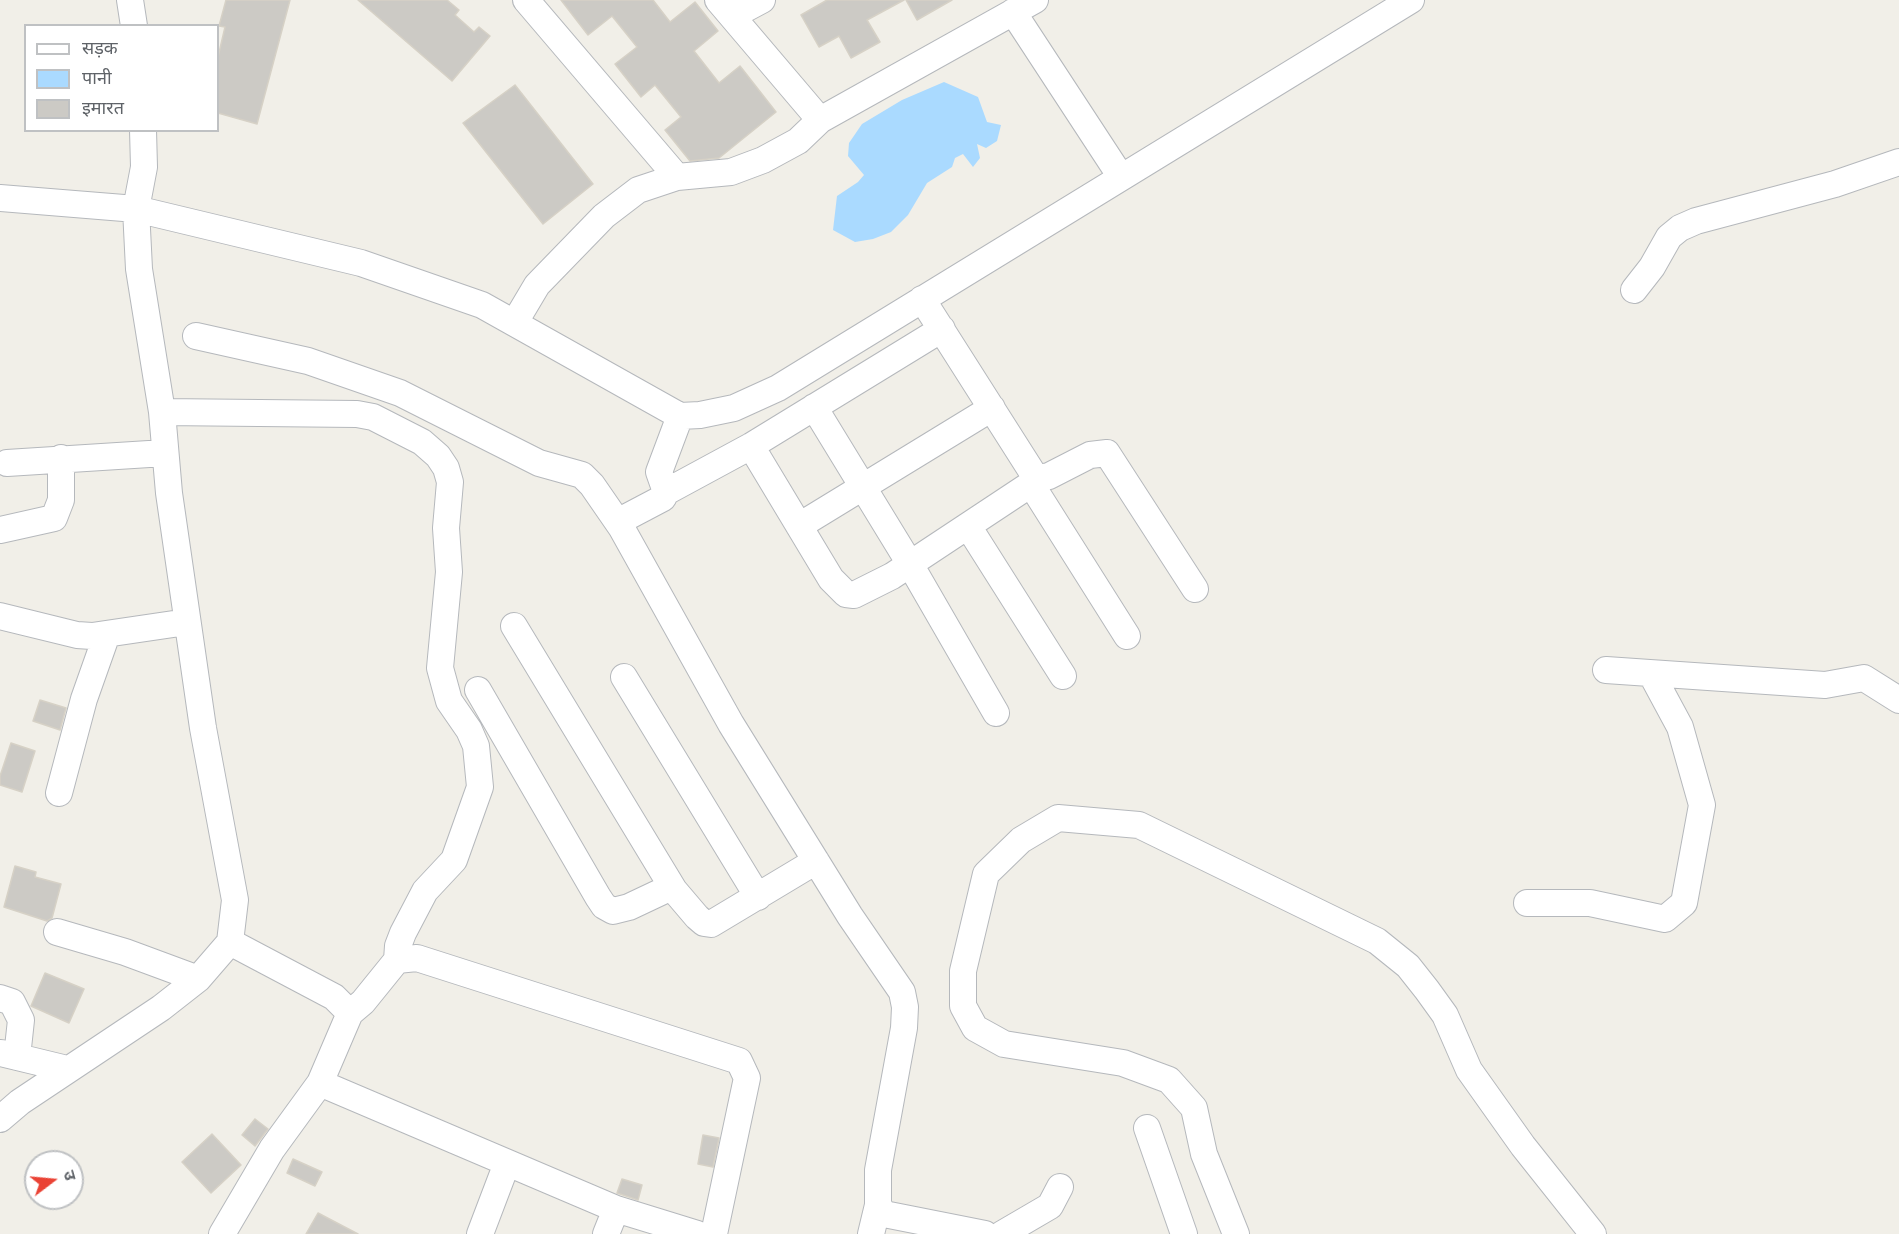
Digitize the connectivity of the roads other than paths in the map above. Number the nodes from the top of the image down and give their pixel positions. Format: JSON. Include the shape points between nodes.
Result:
{"nodes":[{"id":1,"x":130,"y":0,"type":"edge"},
{"id":2,"x":526,"y":0,"type":"edge"},
{"id":3,"x":762,"y":0,"type":"edge"},
{"id":4,"x":1035,"y":0,"type":"edge"},
{"id":5,"x":1411,"y":0,"type":"edge"},
{"id":6,"x":725,"y":8,"type":"edge"},
{"id":7,"x":1013,"y":12,"type":"junction"},
{"id":8,"x":134,"y":24,"type":"edge"},
{"id":9,"x":820,"y":120,"type":"junction"},
{"id":10,"x":143,"y":132,"type":"edge"},
{"id":11,"x":1899,"y":162,"type":"edge"},
{"id":12,"x":676,"y":177,"type":"junction"},
{"id":13,"x":1121,"y":177,"type":"junction"},
{"id":14,"x":0,"y":198,"type":"edge"},
{"id":15,"x":136,"y":209,"type":"junction"},
{"id":16,"x":1634,"y":290,"type":"dead end"},
{"id":17,"x":922,"y":299,"type":"junction"},
{"id":18,"x":515,"y":322,"type":"junction"},
{"id":19,"x":942,"y":329,"type":"junction"},
{"id":20,"x":196,"y":336,"type":"dead end"},
{"id":21,"x":814,"y":407,"type":"junction"},
{"id":22,"x":992,"y":408,"type":"junction"},
{"id":23,"x":162,"y":412,"type":"junction"},
{"id":24,"x":680,"y":416,"type":"junction"},
{"id":25,"x":751,"y":446,"type":"junction"},
{"id":26,"x":165,"y":453,"type":"junction"},
{"id":27,"x":61,"y":458,"type":"junction"},
{"id":28,"x":7,"y":463,"type":"dead end"},
{"id":29,"x":1036,"y":481,"type":"junction"},
{"id":30,"x":862,"y":488,"type":"junction"},
{"id":31,"x":666,"y":492,"type":"junction"},
{"id":32,"x":621,"y":526,"type":"junction"},
{"id":33,"x":799,"y":526,"type":"junction"},
{"id":34,"x":968,"y":526,"type":"junction"},
{"id":35,"x":0,"y":530,"type":"edge"},
{"id":36,"x":910,"y":564,"type":"junction"},
{"id":37,"x":1195,"y":589,"type":"dead end"},
{"id":38,"x":0,"y":616,"type":"edge"},
{"id":39,"x":188,"y":622,"type":"junction"},
{"id":40,"x":514,"y":626,"type":"dead end"},
{"id":41,"x":107,"y":634,"type":"junction"},
{"id":42,"x":1127,"y":636,"type":"dead end"},
{"id":43,"x":1606,"y":670,"type":"dead end"},
{"id":44,"x":1652,"y":675,"type":"junction"},
{"id":45,"x":624,"y":676,"type":"dead end"},
{"id":46,"x":1063,"y":676,"type":"dead end"},
{"id":47,"x":478,"y":690,"type":"dead end"},
{"id":48,"x":1899,"y":700,"type":"edge"},
{"id":49,"x":996,"y":712,"type":"dead end"},
{"id":50,"x":59,"y":793,"type":"dead end"},
{"id":51,"x":816,"y":861,"type":"junction"},
{"id":52,"x":674,"y":890,"type":"junction"},
{"id":53,"x":758,"y":897,"type":"junction"},
{"id":54,"x":1527,"y":903,"type":"dead end"},
{"id":55,"x":57,"y":932,"type":"dead end"},
{"id":56,"x":230,"y":942,"type":"junction"},
{"id":57,"x":397,"y":960,"type":"junction"},
{"id":58,"x":198,"y":979,"type":"junction"},
{"id":59,"x":0,"y":998,"type":"edge"},
{"id":60,"x":350,"y":1013,"type":"junction"},
{"id":61,"x":8,"y":1055,"type":"edge"},
{"id":62,"x":67,"y":1070,"type":"junction"},
{"id":63,"x":320,"y":1083,"type":"junction"},
{"id":64,"x":10,"y":1099,"type":"edge"},
{"id":65,"x":0,"y":1119,"type":"edge"},
{"id":66,"x":1147,"y":1128,"type":"dead end"},
{"id":67,"x":507,"y":1163,"type":"junction"},
{"id":68,"x":1060,"y":1187,"type":"dead end"},
{"id":69,"x":878,"y":1204,"type":"junction"},
{"id":70,"x":616,"y":1209,"type":"junction"},
{"id":71,"x":222,"y":1234,"type":"edge"},
{"id":72,"x":480,"y":1234,"type":"edge"},
{"id":73,"x":606,"y":1234,"type":"edge"},
{"id":74,"x":697,"y":1234,"type":"edge"},
{"id":75,"x":714,"y":1234,"type":"edge"},
{"id":76,"x":870,"y":1234,"type":"edge"},
{"id":77,"x":985,"y":1234,"type":"edge"},
{"id":78,"x":1002,"y":1234,"type":"edge"},
{"id":79,"x":1184,"y":1234,"type":"edge"},
{"id":80,"x":1236,"y":1234,"type":"edge"},
{"id":81,"x":1593,"y":1234,"type":"edge"}],
"edges":[{"from":1,"to":8,"type":"street"},
{"from":2,"to":12,"type":"street"},
{"from":3,"to":6,"type":"street"},
{"from":4,"to":7,"type":"street"},
{"from":5,"to":13,"type":"street"},
{"from":6,"to":9,"type":"street"},
{"from":7,"to":9,"type":"street"},
{"from":7,"to":13,"type":"street"},
{"from":9,"to":12,"type":"street","via":[[798,141],[763,160],[731,172]]},
{"from":10,"to":15,"type":"street","via":[[144,167]]},
{"from":11,"to":16,"type":"street","via":[[1680,228],[1668,237]]},
{"from":12,"to":18,"type":"street","via":[[638,190],[603,216],[537,285]]},
{"from":13,"to":17,"type":"street"},
{"from":14,"to":15,"type":"street"},
{"from":15,"to":18,"type":"street","via":[[361,262],[482,305]]},
{"from":15,"to":23,"type":"street","via":[[139,269]]},
{"from":17,"to":19,"type":"street"},
{"from":17,"to":24,"type":"street","via":[[752,401],[700,416]]},
{"from":18,"to":24,"type":"street"},
{"from":19,"to":21,"type":"street"},
{"from":19,"to":22,"type":"street"},
{"from":20,"to":32,"type":"street","via":[[308,361],[400,393],[534,460],[582,476]]},
{"from":21,"to":25,"type":"street"},
{"from":21,"to":30,"type":"street"},
{"from":22,"to":29,"type":"street"},
{"from":22,"to":30,"type":"street"},
{"from":23,"to":26,"type":"street"},
{"from":23,"to":57,"type":"street","via":[[373,417],[422,442],[446,468],[450,482],[446,528],[449,572],[440,668],[449,701],[476,746],[480,787],[454,860],[425,891],[403,933]]},
{"from":24,"to":31,"type":"street","via":[[659,472]]},
{"from":25,"to":31,"type":"street"},
{"from":25,"to":33,"type":"street"},
{"from":26,"to":27,"type":"street"},
{"from":26,"to":39,"type":"street"},
{"from":27,"to":28,"type":"street"},
{"from":27,"to":35,"type":"street","via":[[61,500],[54,518]]},
{"from":29,"to":34,"type":"street"},
{"from":29,"to":37,"type":"street","via":[[1090,455],[1107,453]]},
{"from":29,"to":42,"type":"street"},
{"from":30,"to":33,"type":"street"},
{"from":30,"to":36,"type":"street"},
{"from":31,"to":32,"type":"street","via":[[663,498],[625,518]]},
{"from":32,"to":51,"type":"street","via":[[731,724]]},
{"from":33,"to":36,"type":"street","via":[[831,579],[846,594],[867,590]]},
{"from":34,"to":36,"type":"street"},
{"from":34,"to":46,"type":"street"},
{"from":36,"to":49,"type":"street"},
{"from":38,"to":41,"type":"street","via":[[77,635]]},
{"from":39,"to":41,"type":"street"},
{"from":39,"to":56,"type":"street","via":[[235,900]]},
{"from":40,"to":52,"type":"street"},
{"from":41,"to":50,"type":"street","via":[[84,699]]},
{"from":43,"to":44,"type":"street"},
{"from":44,"to":48,"type":"street","via":[[1825,685],[1864,678]]},
{"from":44,"to":54,"type":"street","via":[[1680,727],[1702,805],[1684,903],[1665,920],[1590,903]]},
{"from":45,"to":53,"type":"street"},
{"from":47,"to":52,"type":"street","via":[[604,906],[621,910],[665,890]]},
{"from":51,"to":53,"type":"street"},
{"from":51,"to":69,"type":"street","via":[[896,981],[905,1007],[878,1170]]},
{"from":52,"to":53,"type":"street","via":[[704,923],[722,919]]},
{"from":55,"to":58,"type":"street"},
{"from":56,"to":58,"type":"street"},
{"from":56,"to":60,"type":"street","via":[[334,997]]},
{"from":57,"to":60,"type":"street"},
{"from":57,"to":75,"type":"street","via":[[417,958],[739,1061],[747,1078]]},
{"from":58,"to":62,"type":"street"},
{"from":59,"to":61,"type":"street","via":[[12,1002],[21,1020]]},
{"from":60,"to":63,"type":"street"},
{"from":61,"to":62,"type":"street"},
{"from":62,"to":64,"type":"street"},
{"from":63,"to":67,"type":"street"},
{"from":63,"to":71,"type":"street","via":[[272,1149]]},
{"from":64,"to":65,"type":"street"},
{"from":66,"to":79,"type":"street"},
{"from":67,"to":70,"type":"street"},
{"from":67,"to":72,"type":"street"},
{"from":68,"to":78,"type":"street","via":[[1050,1206]]},
{"from":69,"to":76,"type":"street"},
{"from":69,"to":77,"type":"street","via":[[884,1214]]},
{"from":70,"to":73,"type":"street"},
{"from":70,"to":74,"type":"street"},
{"from":80,"to":81,"type":"street","via":[[1204,1154],[1194,1108],[1169,1080],[1123,1063],[1004,1044],[975,1028],[963,1006],[963,971],[986,874],[1021,840],[1058,818],[1139,825],[1384,947],[1408,966],[1427,990],[1445,1015],[1469,1070]]}]}
